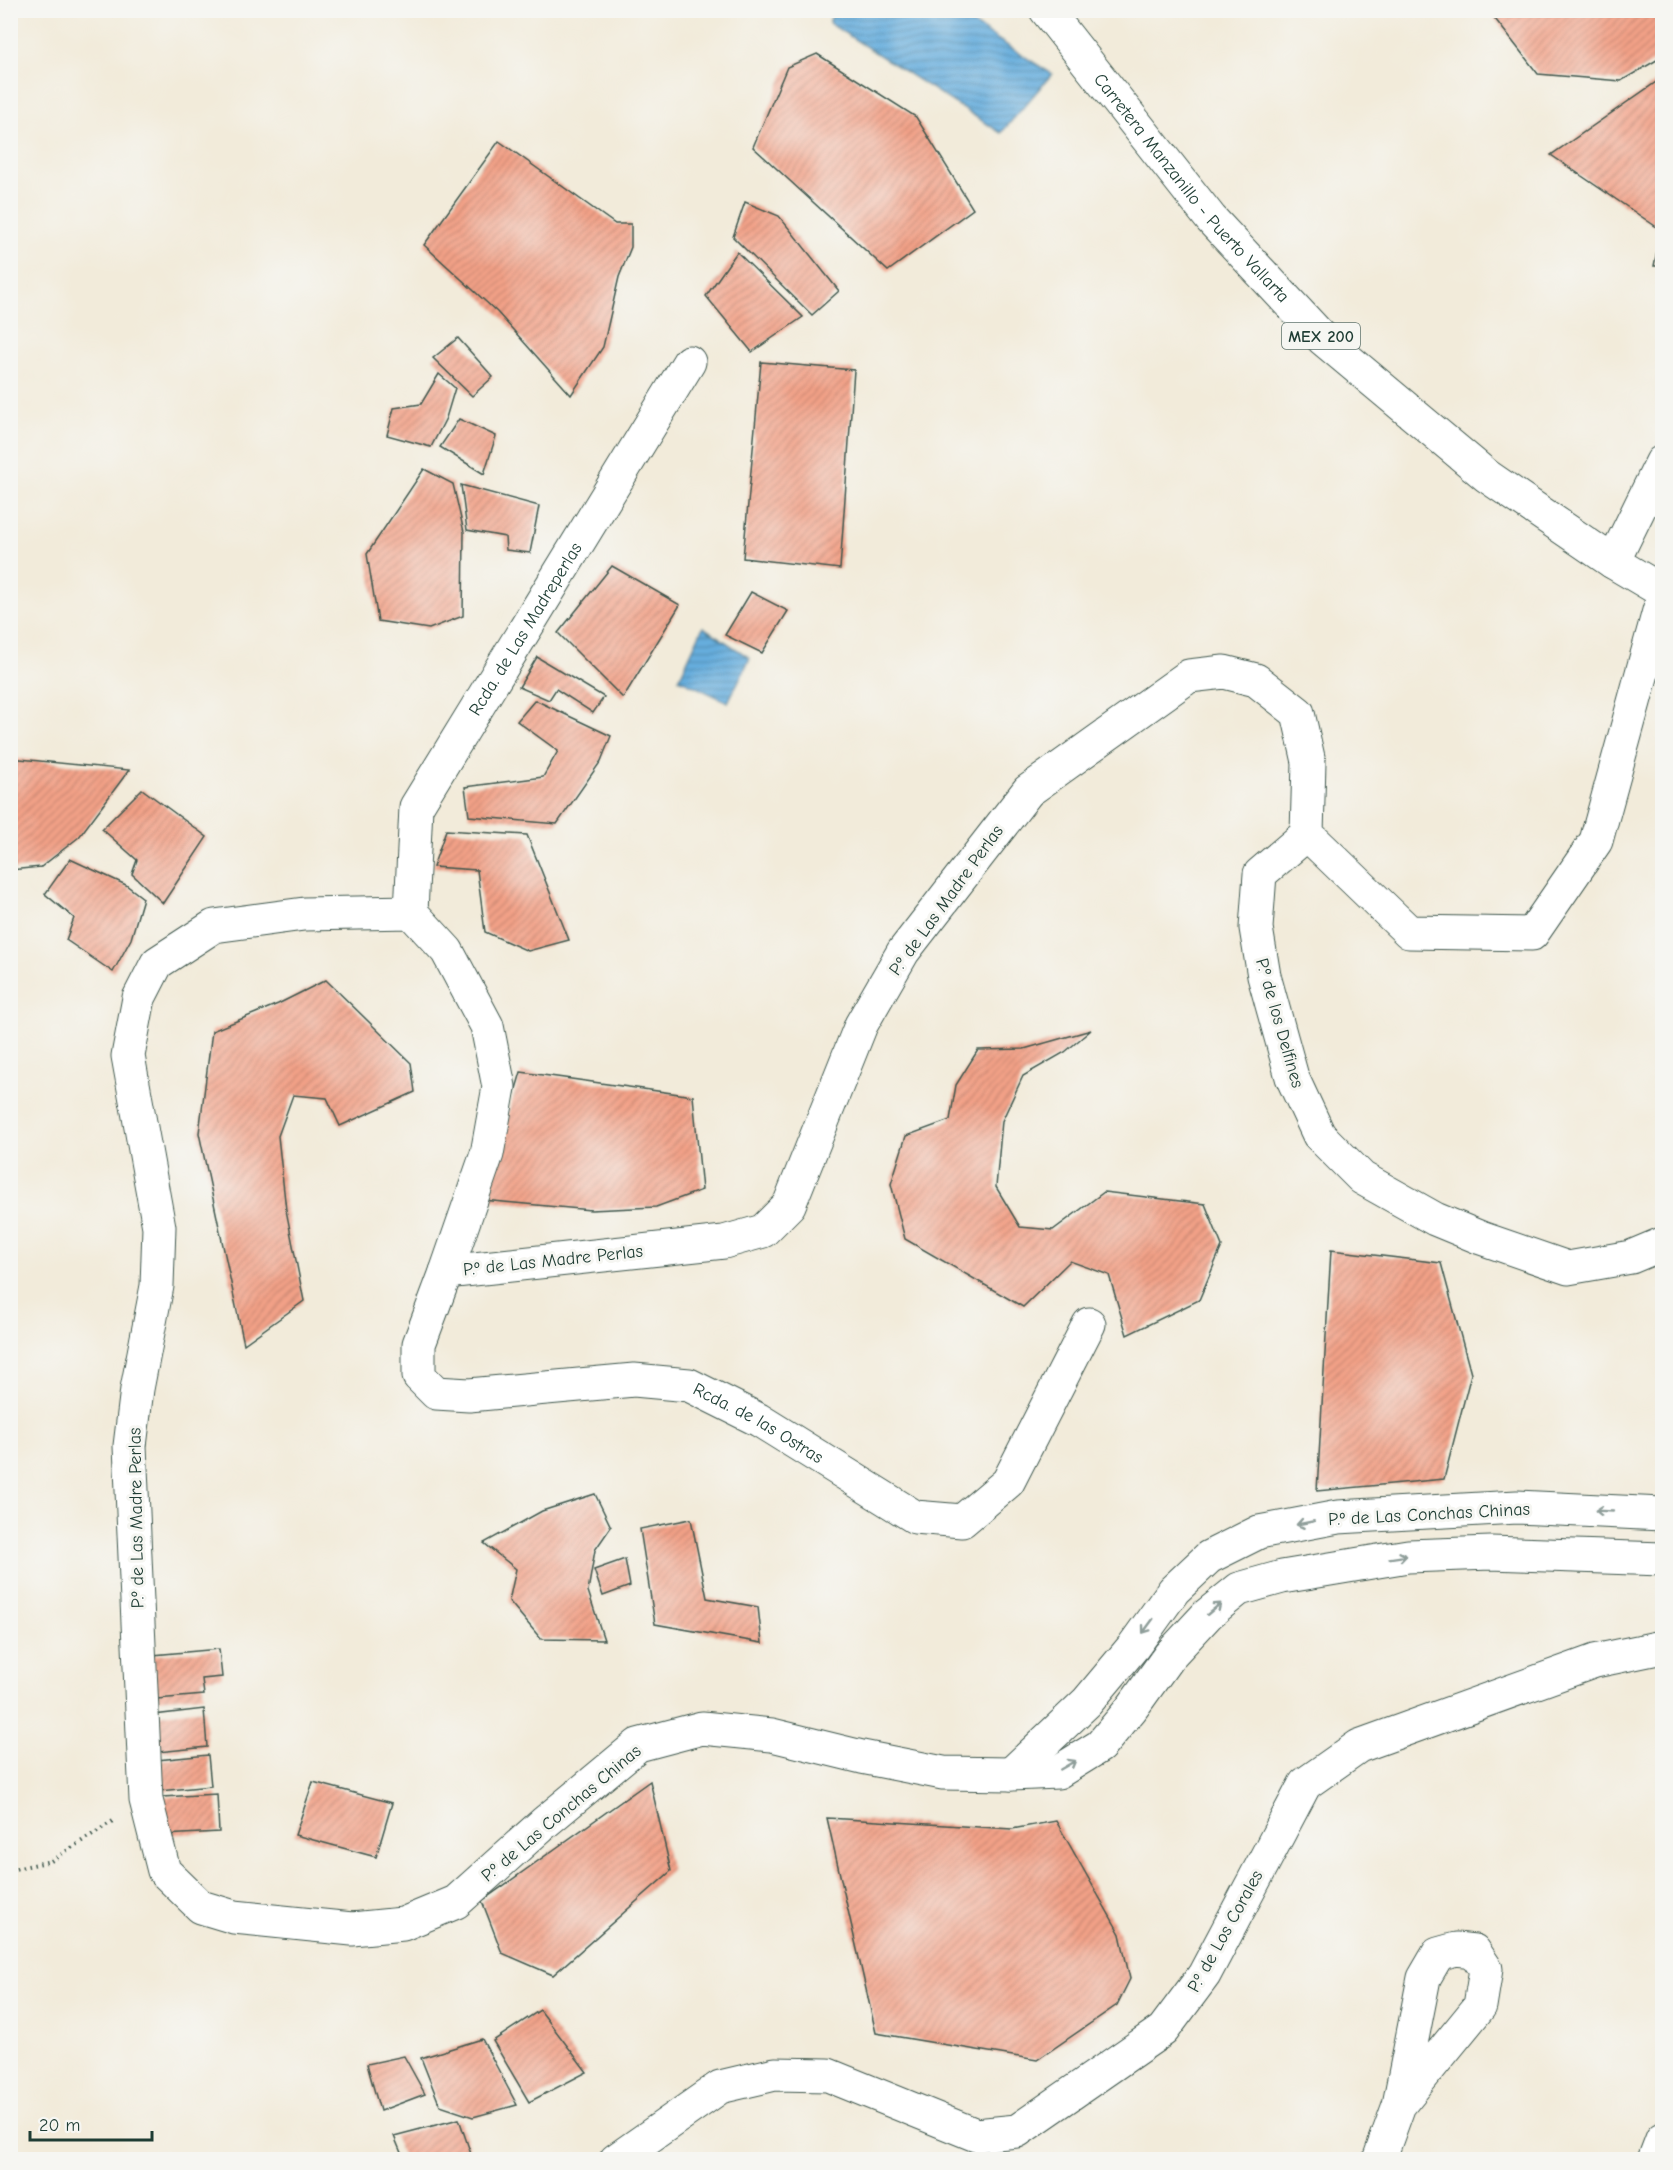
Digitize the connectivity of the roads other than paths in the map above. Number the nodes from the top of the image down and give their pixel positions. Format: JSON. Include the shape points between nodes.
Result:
{"nodes":[{"id":1,"x":1046,"y":10,"type":"edge"},
{"id":2,"x":689,"y":362,"type":"dead end"},
{"id":3,"x":1662,"y":462,"type":"edge"},
{"id":4,"x":1613,"y":562,"type":"junction"},
{"id":5,"x":1662,"y":591,"type":"edge"},
{"id":6,"x":1662,"y":600,"type":"edge"},
{"id":7,"x":1307,"y":834,"type":"junction"},
{"id":8,"x":411,"y":912,"type":"junction"},
{"id":9,"x":1662,"y":1244,"type":"edge"},
{"id":10,"x":446,"y":1272,"type":"junction"},
{"id":11,"x":1089,"y":1323,"type":"dead end"},
{"id":12,"x":1662,"y":1514,"type":"edge"},
{"id":13,"x":1662,"y":1559,"type":"edge"},
{"id":14,"x":1662,"y":1647,"type":"edge"},
{"id":15,"x":1011,"y":1774,"type":"junction"},
{"id":16,"x":403,"y":1924,"type":"joint"},
{"id":17,"x":1399,"y":2105,"type":"dead end"},
{"id":18,"x":1662,"y":2139,"type":"edge"},
{"id":19,"x":616,"y":2160,"type":"edge"},
{"id":20,"x":1379,"y":2160,"type":"edge"},
{"id":21,"x":1654,"y":2160,"type":"edge"}],
"edges":[{"from":1,"to":4,"type":"main road","name":"Carretera Manzanillo - Puerto Vallarta","number":"MEX 200","via":[[1211,219],[1323,339],[1487,476]]},
{"from":2,"to":8,"type":"main road","name":"Rcda. de Las Madreperlas","via":[[416,807]]},
{"from":3,"to":4,"type":"main road"},
{"from":4,"to":5,"type":"main road","name":"Carretera Manzanillo - Puerto Vallarta","number":"MEX 200"},
{"from":6,"to":7,"type":"main road","via":[[1596,841],[1532,934],[1409,932]]},
{"from":7,"to":9,"type":"main road","name":"P.º de los Delfines","via":[[1260,874],[1256,928],[1264,976],[1292,1077],[1319,1135],[1362,1178],[1435,1219],[1568,1268],[1631,1257]]},
{"from":7,"to":10,"type":"main road","name":"P.º de Las Madre Perlas","via":[[1309,762],[1298,713],[1256,680],[1224,672],[1189,676],[1028,790],[903,952],[861,1024],[789,1205],[763,1231],[724,1242]]},
{"from":8,"to":10,"type":"main road","name":"P.º de Las Madre Perlas","via":[[447,951],[487,1026],[499,1087],[487,1154]]},
{"from":8,"to":16,"type":"main road","name":"P.º de Las Madre Perlas","via":[[304,914],[214,926],[157,963],[139,998],[128,1056],[159,1227],[158,1286],[130,1446],[146,1800],[164,1871],[201,1907],[234,1917],[352,1929]]},
{"from":10,"to":11,"type":"main road","name":"Rcda. de las Ostras","via":[[418,1344],[419,1376],[436,1392],[469,1395],[634,1380],[689,1386],[759,1420],[915,1517],[962,1521],[1008,1482]]},
{"from":12,"to":15,"type":"main road","name":"P.º de Las Conchas Chinas","one_way":true,"via":[[1517,1507],[1338,1517],[1259,1532],[1209,1557],[1181,1584],[1087,1702]]},
{"from":15,"to":13,"type":"main road","name":"P.º de Las Conchas Chinas","one_way":true,"via":[[1058,1772],[1100,1746],[1169,1656],[1208,1614],[1239,1589],[1282,1577],[1408,1556],[1491,1552]]},
{"from":14,"to":19,"type":"main road","name":"P.º de Los Corales","via":[[1595,1661],[1359,1746],[1305,1784],[1204,1975],[1163,2030],[1017,2132],[976,2135],[828,2075],[775,2074],[720,2087]]},
{"from":15,"to":16,"type":"main road","name":"P.º de Las Conchas Chinas","via":[[943,1773],[772,1735],[702,1728],[638,1745],[456,1902]]},
{"from":17,"to":20,"type":"main road"},
{"from":18,"to":21,"type":"main road"}]}
